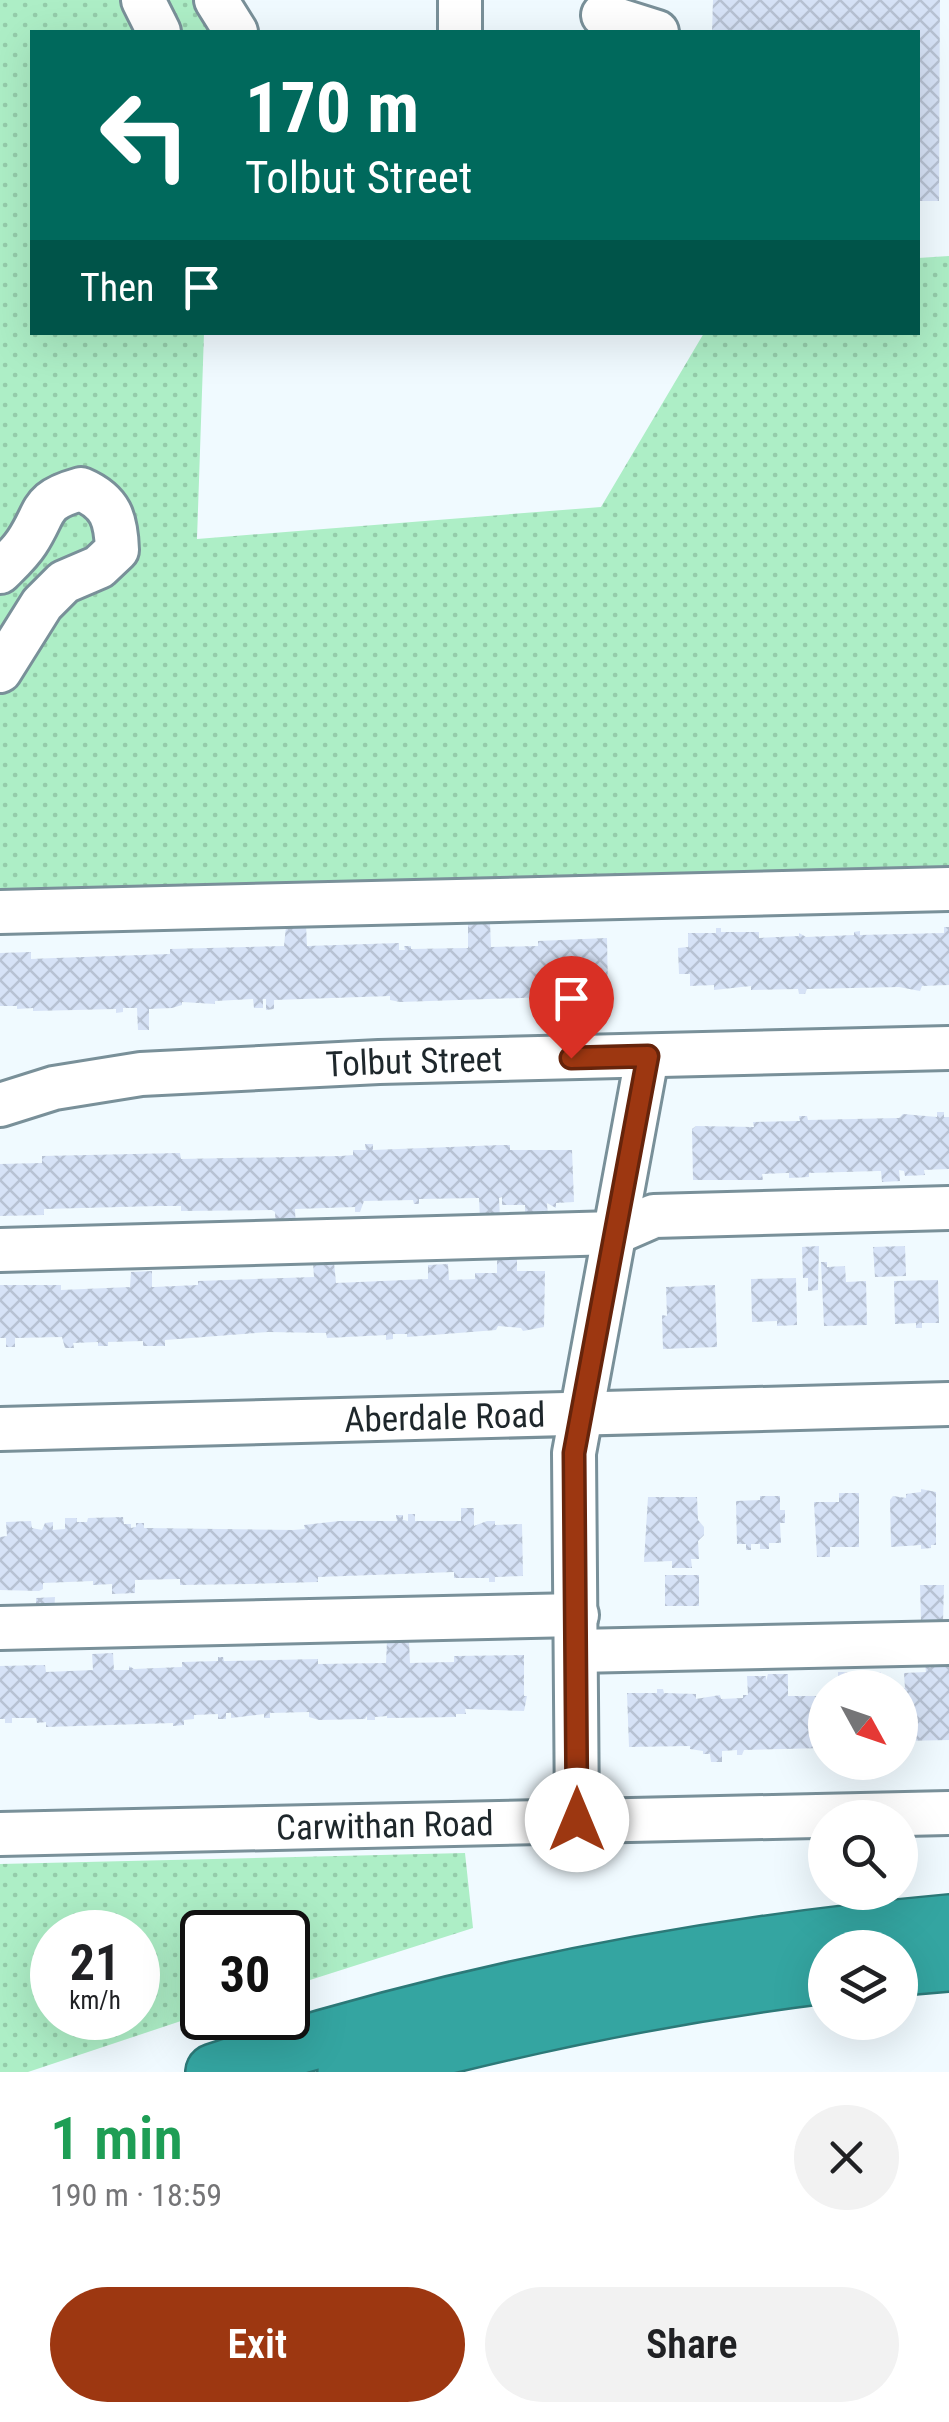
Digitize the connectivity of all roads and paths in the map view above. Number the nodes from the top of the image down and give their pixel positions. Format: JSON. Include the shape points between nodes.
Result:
{"nodes":[{"id":1,"x":143,"y":0,"type":"edge"},
{"id":2,"x":216,"y":0,"type":"edge"},
{"id":3,"x":460,"y":0,"type":"edge"},
{"id":4,"x":604,"y":16,"type":"edge"},
{"id":5,"x":158,"y":30,"type":"edge"},
{"id":6,"x":235,"y":30,"type":"edge"},
{"id":7,"x":460,"y":30,"type":"edge"},
{"id":8,"x":650,"y":30,"type":"edge"},
{"id":9,"x":0,"y":572,"type":"edge"},
{"id":10,"x":0,"y":671,"type":"edge"},
{"id":11,"x":949,"y":889,"type":"edge"},
{"id":12,"x":0,"y":912,"type":"edge"},
{"id":13,"x":949,"y":1048,"type":"edge"},
{"id":14,"x":648,"y":1056,"type":"junction"},
{"id":15,"x":0,"y":1105,"type":"edge"},
{"id":16,"x":949,"y":1208,"type":"edge"},
{"id":17,"x":614,"y":1233,"type":"junction"},
{"id":18,"x":0,"y":1250,"type":"edge"},
{"id":19,"x":949,"y":1404,"type":"edge"},
{"id":20,"x":580,"y":1414,"type":"junction"},
{"id":21,"x":0,"y":1429,"type":"edge"},
{"id":22,"x":0,"y":1628,"type":"edge"},
{"id":23,"x":577,"y":1633,"type":"junction"},
{"id":24,"x":949,"y":1642,"type":"edge"},
{"id":25,"x":949,"y":1813,"type":"edge"},
{"id":26,"x":577,"y":1820,"type":"junction"},
{"id":27,"x":0,"y":1834,"type":"edge"},
{"id":28,"x":949,"y":1923,"type":"edge"},
{"id":29,"x":949,"y":1963,"type":"edge"},
{"id":30,"x":918,"y":1966,"type":"edge"},
{"id":31,"x":808,"y":1977,"type":"edge"},
{"id":32,"x":214,"y":2072,"type":"edge"},
{"id":33,"x":346,"y":2072,"type":"edge"}],
"edges":[{"from":1,"to":5,"type":"street"},
{"from":2,"to":6,"type":"street"},
{"from":3,"to":7,"type":"street"},
{"from":4,"to":8,"type":"street"},
{"from":9,"to":10,"type":"street","via":[[27,542],[42,509],[60,495],[82,489],[102,498],[116,521],[116,550],[42,604]]},
{"from":11,"to":12,"type":"street"},
{"from":13,"to":14,"type":"street","name":"Tolbut Street"},
{"from":14,"to":15,"type":"street","name":"Tolbut Street","via":[[140,1074]]},
{"from":14,"to":17,"type":"street"},
{"from":16,"to":17,"type":"street","via":[[654,1216]]},
{"from":17,"to":18,"type":"street"},
{"from":17,"to":20,"type":"street"},
{"from":19,"to":20,"type":"street","name":"Aberdale Road"},
{"from":20,"to":21,"type":"street","name":"Aberdale Road"},
{"from":20,"to":23,"type":"street","via":[[574,1453]]},
{"from":22,"to":23,"type":"street"},
{"from":23,"to":24,"type":"street"},
{"from":23,"to":26,"type":"street"},
{"from":25,"to":26,"type":"street","name":"Carwithan Road"},
{"from":26,"to":27,"type":"street","name":"Carwithan Road"},
{"from":28,"to":32,"type":"highway","via":[[747,1944],[522,1986]]},
{"from":29,"to":30,"type":"highway"},
{"from":31,"to":33,"type":"highway","via":[[530,2025]]}]}
